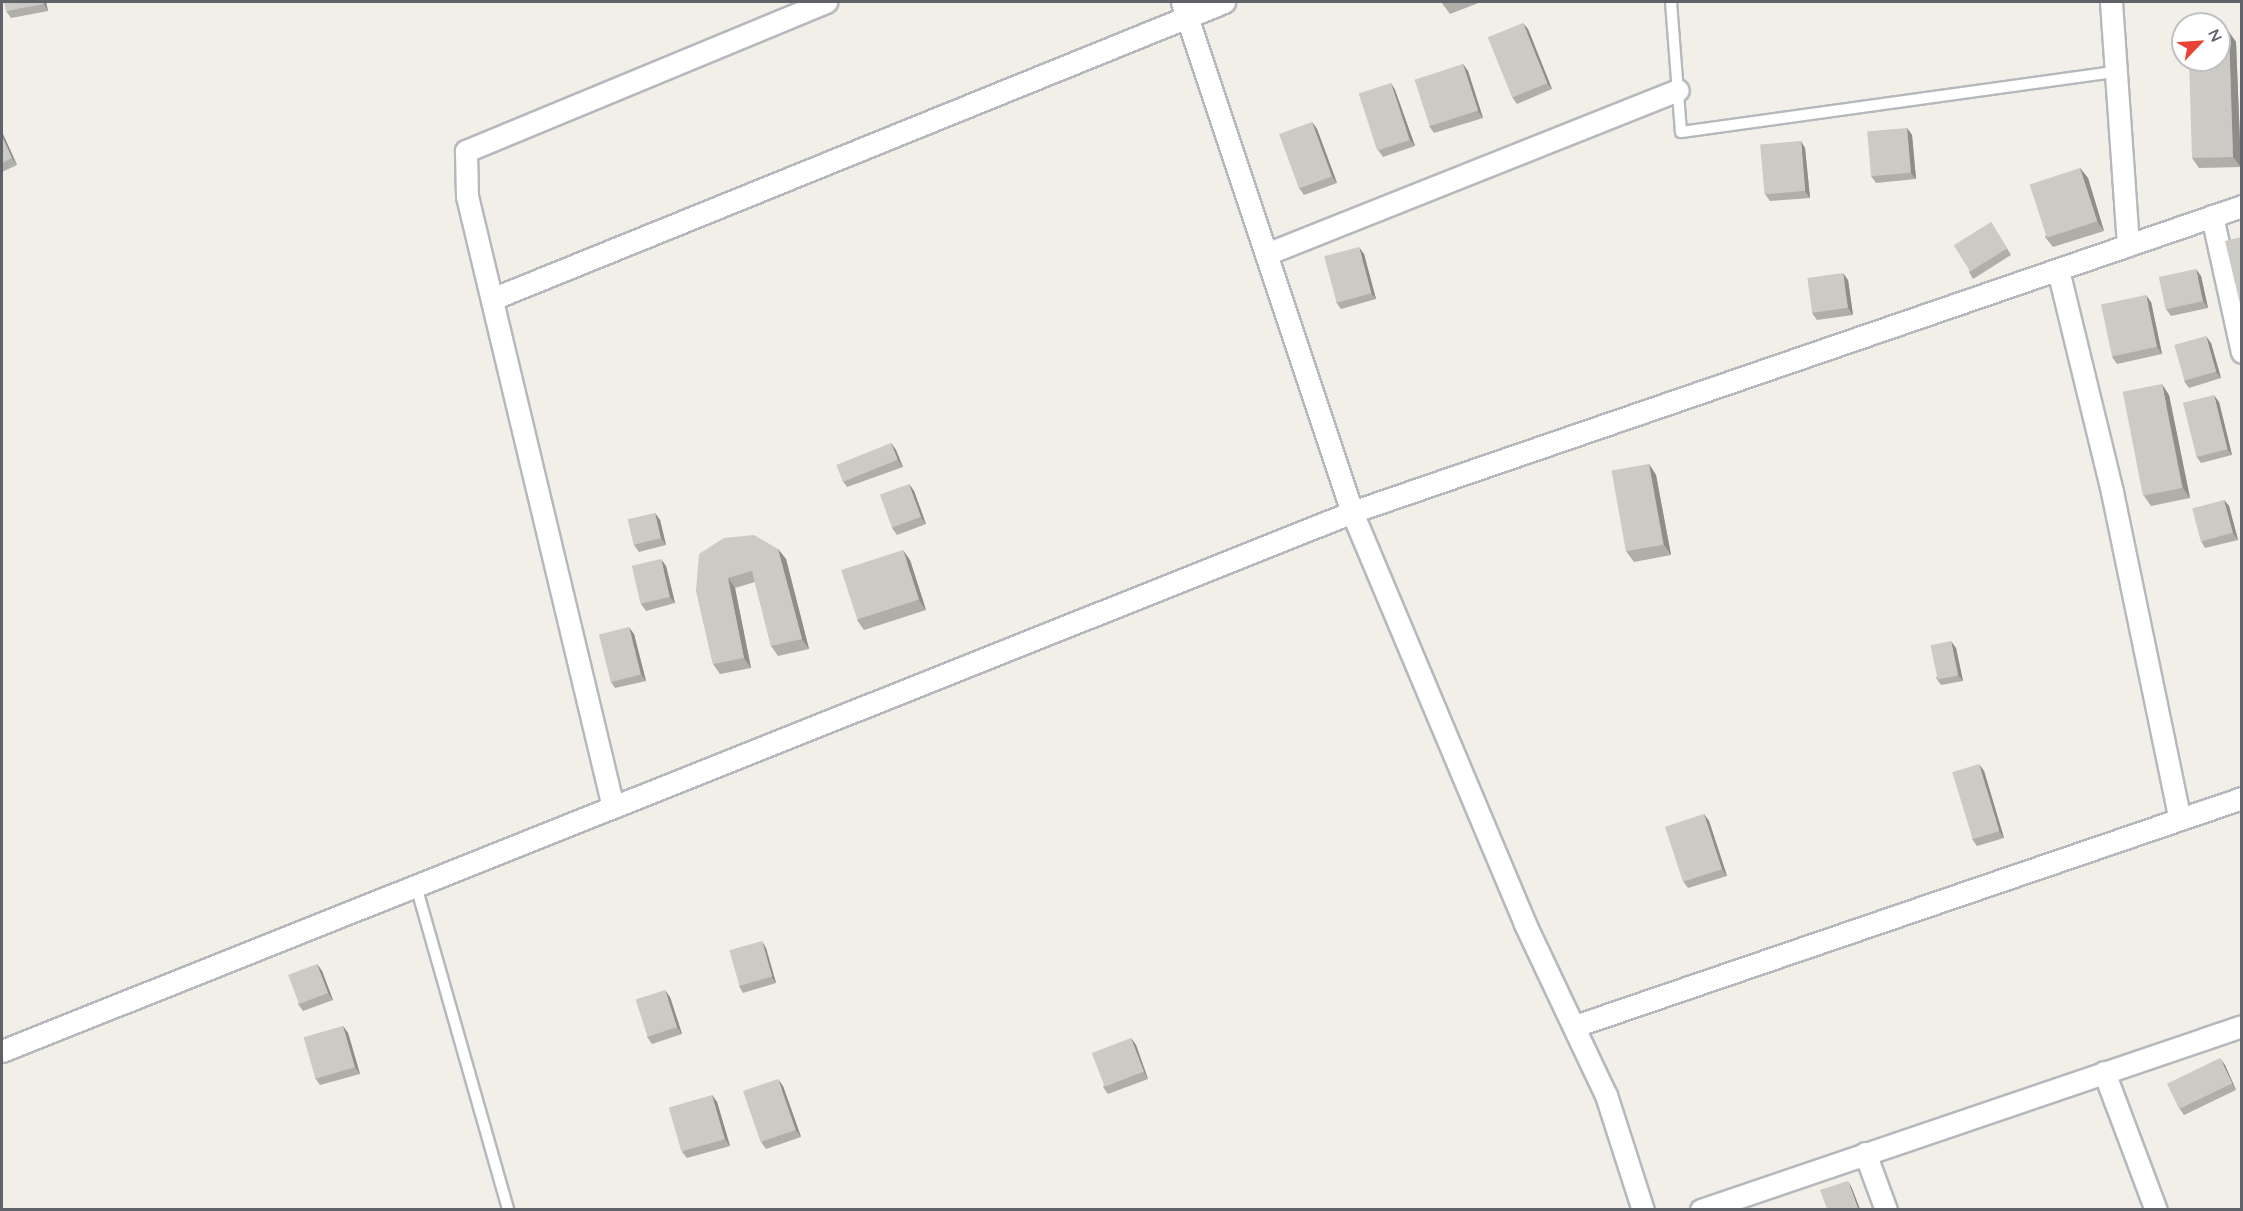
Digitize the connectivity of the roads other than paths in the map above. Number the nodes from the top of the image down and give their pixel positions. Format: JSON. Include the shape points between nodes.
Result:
{"nodes":[{"id":1,"x":826,"y":2,"type":"edge"},
{"id":2,"x":1224,"y":2,"type":"edge"},
{"id":3,"x":1671,"y":2,"type":"edge"},
{"id":4,"x":2111,"y":2,"type":"edge"},
{"id":5,"x":1184,"y":9,"type":"edge"},
{"id":6,"x":2116,"y":72,"type":"junction"},
{"id":7,"x":1678,"y":90,"type":"junction"},
{"id":8,"x":2241,"y":206,"type":"edge"},
{"id":9,"x":2212,"y":216,"type":"junction"},
{"id":10,"x":2128,"y":245,"type":"junction"},
{"id":11,"x":1266,"y":254,"type":"junction"},
{"id":12,"x":2058,"y":270,"type":"junction"},
{"id":13,"x":492,"y":298,"type":"junction"},
{"id":14,"x":2241,"y":352,"type":"edge"},
{"id":15,"x":1352,"y":512,"type":"junction"},
{"id":16,"x":2241,"y":798,"type":"edge"},
{"id":17,"x":613,"y":807,"type":"junction"},
{"id":18,"x":2180,"y":819,"type":"junction"},
{"id":19,"x":416,"y":886,"type":"junction"},
{"id":20,"x":1575,"y":1026,"type":"junction"},
{"id":21,"x":2241,"y":1026,"type":"edge"},
{"id":22,"x":2,"y":1051,"type":"edge"},
{"id":23,"x":2104,"y":1072,"type":"junction"},
{"id":24,"x":1866,"y":1153,"type":"junction"},
{"id":25,"x":508,"y":1209,"type":"edge"},
{"id":26,"x":1643,"y":1209,"type":"edge"},
{"id":27,"x":1701,"y":1209,"type":"edge"},
{"id":28,"x":1886,"y":1209,"type":"edge"},
{"id":29,"x":2157,"y":1209,"type":"edge"}],
"edges":[{"from":1,"to":13,"type":"street","via":[[466,151],[467,196]]},
{"from":2,"to":5,"type":"street"},
{"from":3,"to":7,"type":"lane"},
{"from":4,"to":6,"type":"street"},
{"from":5,"to":11,"type":"street"},
{"from":5,"to":13,"type":"street"},
{"from":6,"to":7,"type":"lane","via":[[1681,132]]},
{"from":6,"to":10,"type":"street"},
{"from":7,"to":11,"type":"street"},
{"from":8,"to":9,"type":"street"},
{"from":9,"to":10,"type":"street"},
{"from":9,"to":14,"type":"street"},
{"from":10,"to":12,"type":"street"},
{"from":11,"to":15,"type":"street"},
{"from":12,"to":15,"type":"street"},
{"from":12,"to":18,"type":"street","via":[[2112,492]]},
{"from":13,"to":17,"type":"street"},
{"from":15,"to":17,"type":"street"},
{"from":15,"to":20,"type":"street","via":[[1525,924]]},
{"from":16,"to":18,"type":"street"},
{"from":17,"to":19,"type":"street"},
{"from":18,"to":20,"type":"street"},
{"from":19,"to":22,"type":"street"},
{"from":19,"to":25,"type":"lane"},
{"from":20,"to":26,"type":"street","via":[[1606,1095]]},
{"from":21,"to":23,"type":"street"},
{"from":23,"to":24,"type":"street"},
{"from":23,"to":29,"type":"street"},
{"from":24,"to":27,"type":"street"},
{"from":24,"to":28,"type":"street"}]}
